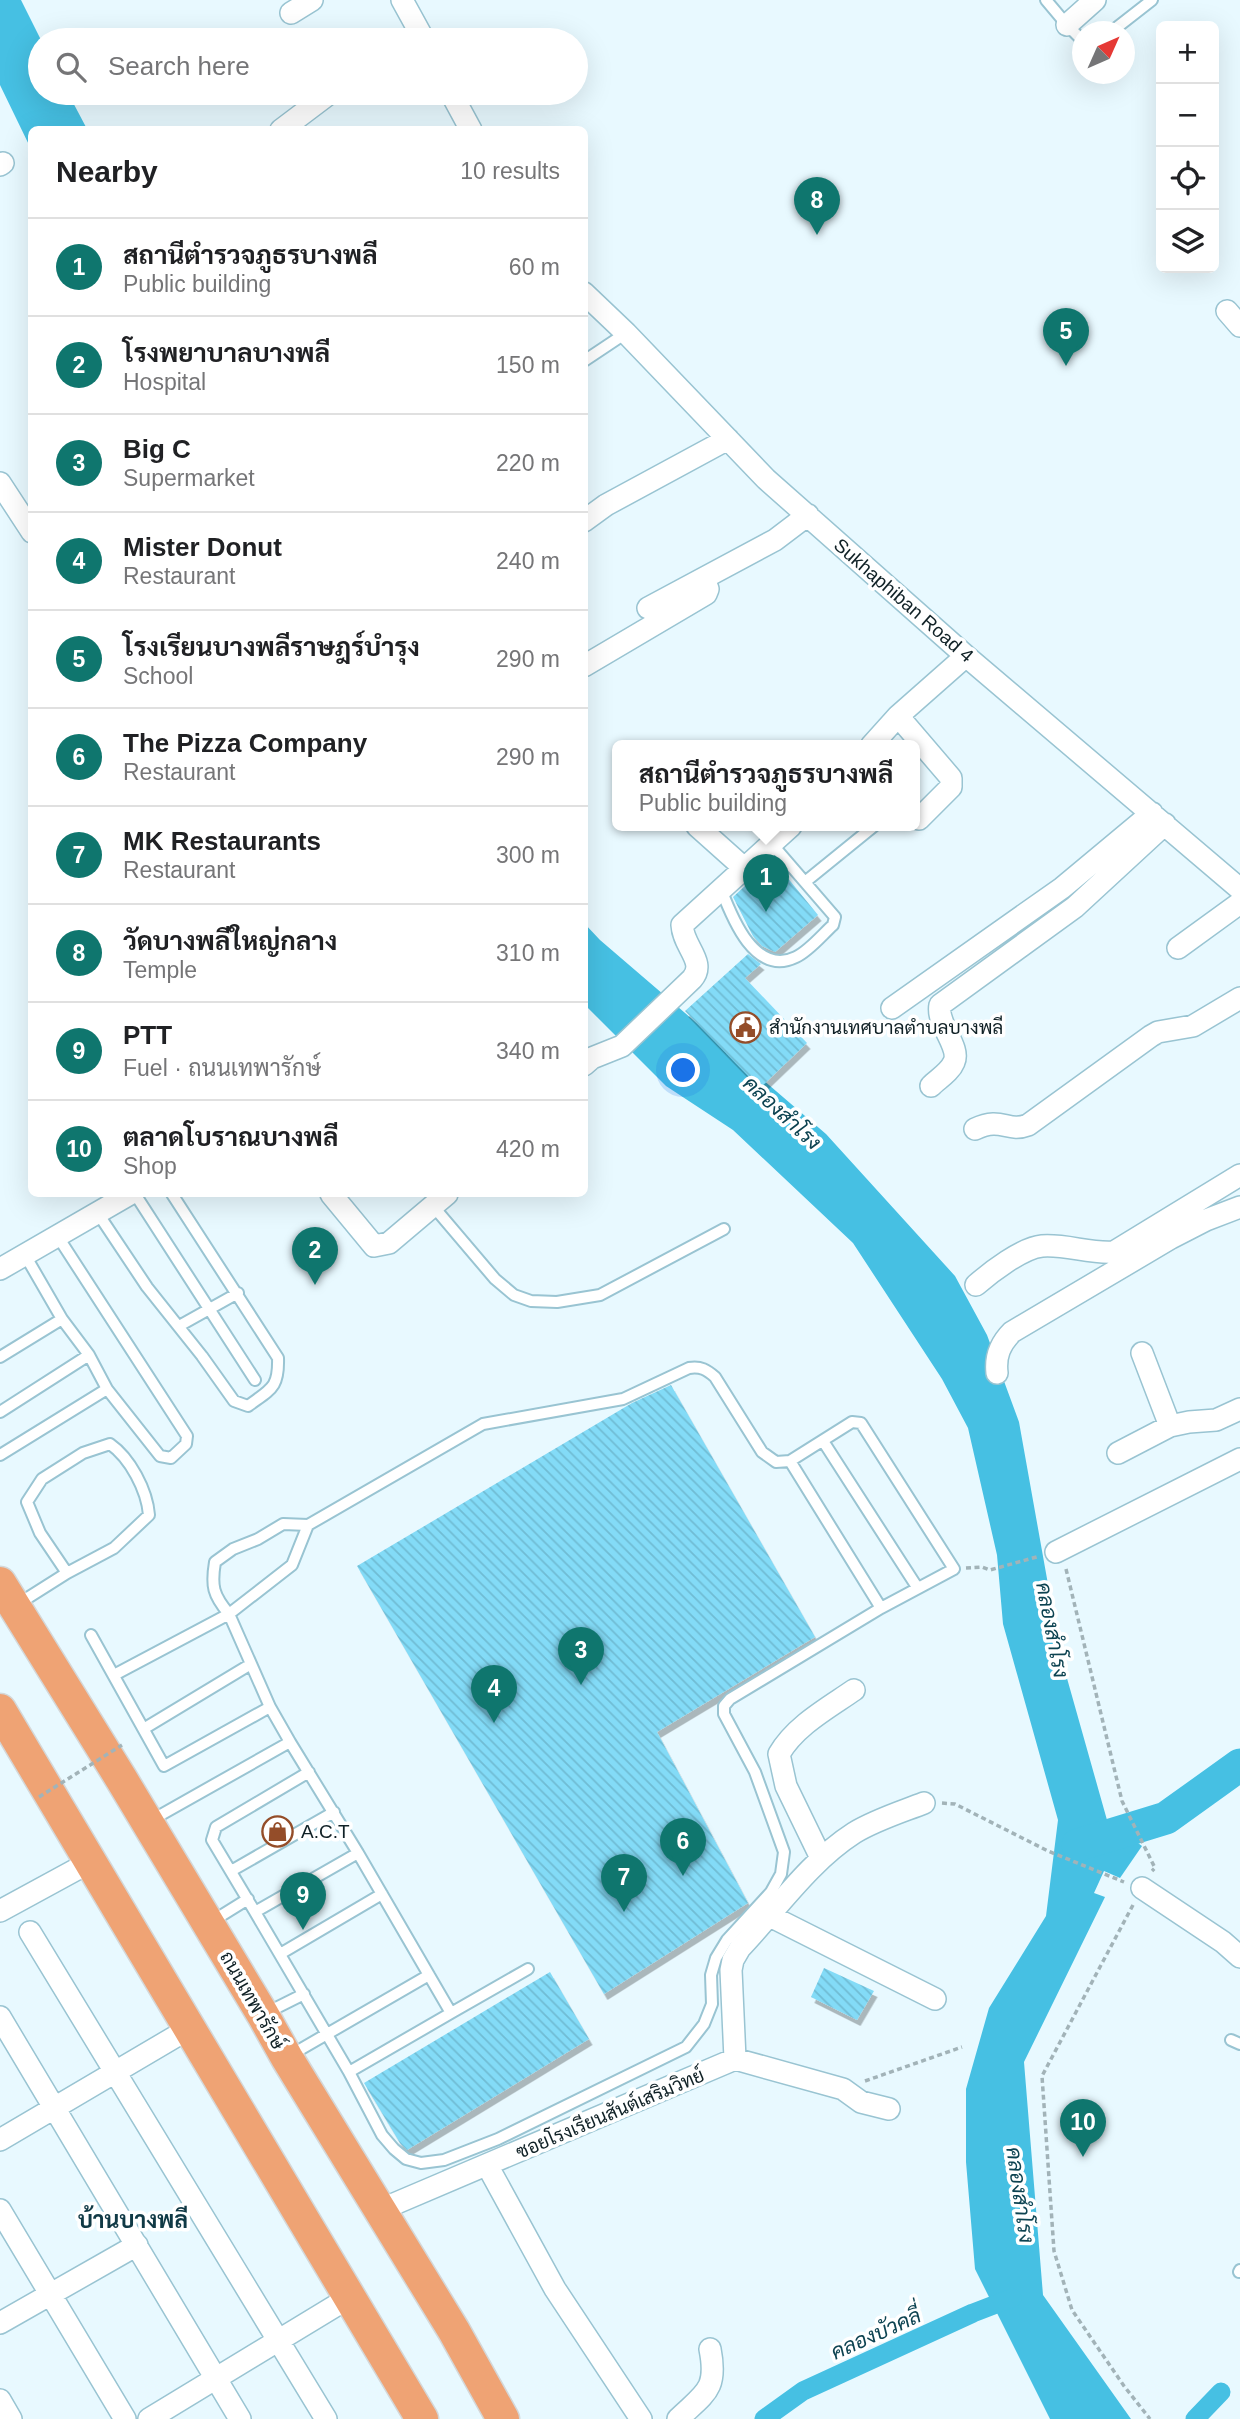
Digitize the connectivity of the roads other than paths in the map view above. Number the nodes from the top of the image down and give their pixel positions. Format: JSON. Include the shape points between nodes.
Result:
{"nodes":[{"id":1,"x":312,"y":0,"type":"edge"},
{"id":2,"x":402,"y":0,"type":"edge"},
{"id":3,"x":1045,"y":0,"type":"edge"},
{"id":4,"x":1095,"y":0,"type":"edge"},
{"id":5,"x":1152,"y":0,"type":"edge"},
{"id":6,"x":291,"y":13,"type":"dead end"},
{"id":7,"x":1082,"y":21,"type":"edge"},
{"id":8,"x":1125,"y":21,"type":"edge"},
{"id":9,"x":413,"y":28,"type":"edge"},
{"id":10,"x":1072,"y":30,"type":"edge"},
{"id":11,"x":314,"y":105,"type":"edge"},
{"id":12,"x":457,"y":105,"type":"edge"},
{"id":13,"x":286,"y":126,"type":"edge"},
{"id":14,"x":469,"y":126,"type":"edge"},
{"id":15,"x":588,"y":300,"type":"edge"},
{"id":16,"x":626,"y":333,"type":"junction"},
{"id":17,"x":588,"y":358,"type":"edge"},
{"id":18,"x":728,"y":439,"type":"junction"},
{"id":19,"x":0,"y":483,"type":"edge"},
{"id":20,"x":807,"y":515,"type":"junction"},
{"id":21,"x":588,"y":518,"type":"edge"},
{"id":22,"x":28,"y":526,"type":"edge"},
{"id":23,"x":704,"y":578,"type":"junction"},
{"id":24,"x":648,"y":608,"type":"dead end"},
{"id":25,"x":966,"y":656,"type":"junction"},
{"id":26,"x":588,"y":664,"type":"edge"},
{"id":27,"x":898,"y":716,"type":"junction"},
{"id":28,"x":876,"y":740,"type":"edge"},
{"id":29,"x":919,"y":740,"type":"edge"},
{"id":30,"x":920,"y":742,"type":"edge"},
{"id":31,"x":920,"y":818,"type":"edge"},
{"id":32,"x":1159,"y":819,"type":"junction"},
{"id":33,"x":703,"y":831,"type":"edge"},
{"id":34,"x":786,"y":831,"type":"edge"},
{"id":35,"x":868,"y":831,"type":"edge"},
{"id":36,"x":772,"y":844,"type":"junction"},
{"id":37,"x":744,"y":868,"type":"junction"},
{"id":38,"x":805,"y":882,"type":"junction"},
{"id":39,"x":721,"y":888,"type":"junction"},
{"id":40,"x":1240,"y":889,"type":"edge"},
{"id":41,"x":1240,"y":903,"type":"edge"},
{"id":42,"x":1178,"y":948,"type":"dead end"},
{"id":43,"x":1240,"y":998,"type":"edge"},
{"id":44,"x":892,"y":1008,"type":"dead end"},
{"id":45,"x":588,"y":1062,"type":"edge"},
{"id":46,"x":931,"y":1086,"type":"dead end"},
{"id":47,"x":975,"y":1129,"type":"dead end"},
{"id":48,"x":1240,"y":1175,"type":"edge"},
{"id":49,"x":126,"y":1197,"type":"edge"},
{"id":50,"x":134,"y":1197,"type":"edge"},
{"id":51,"x":174,"y":1197,"type":"edge"},
{"id":52,"x":333,"y":1197,"type":"edge"},
{"id":53,"x":440,"y":1200,"type":"edge"},
{"id":54,"x":1240,"y":1207,"type":"edge"},
{"id":55,"x":97,"y":1212,"type":"junction"},
{"id":56,"x":724,"y":1230,"type":"dead end"},
{"id":57,"x":62,"y":1243,"type":"dead end"},
{"id":58,"x":25,"y":1255,"type":"junction"},
{"id":59,"x":0,"y":1269,"type":"edge"},
{"id":60,"x":976,"y":1285,"type":"dead end"},
{"id":61,"x":237,"y":1293,"type":"junction"},
{"id":62,"x":209,"y":1307,"type":"junction"},
{"id":63,"x":62,"y":1319,"type":"junction"},
{"id":64,"x":178,"y":1326,"type":"junction"},
{"id":65,"x":1142,"y":1353,"type":"dead end"},
{"id":66,"x":89,"y":1355,"type":"junction"},
{"id":67,"x":0,"y":1357,"type":"edge"},
{"id":68,"x":996,"y":1373,"type":"dead end"},
{"id":69,"x":255,"y":1380,"type":"dead end"},
{"id":70,"x":107,"y":1389,"type":"junction"},
{"id":71,"x":1240,"y":1409,"type":"edge"},
{"id":72,"x":0,"y":1412,"type":"edge"},
{"id":73,"x":1170,"y":1426,"type":"junction"},
{"id":74,"x":823,"y":1441,"type":"junction"},
{"id":75,"x":1118,"y":1453,"type":"dead end"},
{"id":76,"x":0,"y":1455,"type":"edge"},
{"id":77,"x":1240,"y":1459,"type":"edge"},
{"id":78,"x":790,"y":1461,"type":"junction"},
{"id":79,"x":308,"y":1525,"type":"junction"},
{"id":80,"x":1056,"y":1552,"type":"road end"},
{"id":81,"x":67,"y":1573,"type":"junction"},
{"id":82,"x":917,"y":1587,"type":"junction"},
{"id":83,"x":7,"y":1595,"type":"edge"},
{"id":84,"x":881,"y":1608,"type":"junction"},
{"id":85,"x":229,"y":1614,"type":"junction"},
{"id":86,"x":91,"y":1635,"type":"dead end"},
{"id":87,"x":251,"y":1664,"type":"junction"},
{"id":88,"x":114,"y":1675,"type":"junction"},
{"id":89,"x":854,"y":1690,"type":"dead end"},
{"id":90,"x":270,"y":1707,"type":"junction"},
{"id":91,"x":3,"y":1722,"type":"edge"},
{"id":92,"x":145,"y":1728,"type":"junction"},
{"id":93,"x":290,"y":1742,"type":"junction"},
{"id":94,"x":309,"y":1772,"type":"junction"},
{"id":95,"x":924,"y":1803,"type":"road end"},
{"id":96,"x":334,"y":1812,"type":"junction"},
{"id":97,"x":148,"y":1823,"type":"junction"},
{"id":98,"x":358,"y":1853,"type":"junction"},
{"id":99,"x":821,"y":1858,"type":"junction"},
{"id":100,"x":90,"y":1862,"type":"junction"},
{"id":101,"x":231,"y":1871,"type":"junction"},
{"id":102,"x":1142,"y":1888,"type":"road end"},
{"id":103,"x":382,"y":1894,"type":"junction"},
{"id":104,"x":248,"y":1899,"type":"junction"},
{"id":105,"x":0,"y":1911,"type":"edge"},
{"id":106,"x":255,"y":1912,"type":"junction"},
{"id":107,"x":770,"y":1916,"type":"junction"},
{"id":108,"x":209,"y":1924,"type":"junction"},
{"id":109,"x":30,"y":1932,"type":"dead end"},
{"id":110,"x":280,"y":1954,"type":"junction"},
{"id":111,"x":1240,"y":1957,"type":"edge"},
{"id":112,"x":528,"y":1969,"type":"dead end"},
{"id":113,"x":429,"y":1975,"type":"junction"},
{"id":114,"x":304,"y":1994,"type":"junction"},
{"id":115,"x":935,"y":1999,"type":"dead end"},
{"id":116,"x":451,"y":2013,"type":"junction"},
{"id":117,"x":263,"y":2015,"type":"junction"},
{"id":118,"x":0,"y":2017,"type":"edge"},
{"id":119,"x":190,"y":2028,"type":"junction"},
{"id":120,"x":327,"y":2034,"type":"junction"},
{"id":121,"x":287,"y":2058,"type":"junction"},
{"id":122,"x":735,"y":2059,"type":"junction"},
{"id":123,"x":349,"y":2072,"type":"junction"},
{"id":124,"x":114,"y":2073,"type":"junction"},
{"id":125,"x":56,"y":2107,"type":"junction"},
{"id":126,"x":889,"y":2109,"type":"dead end"},
{"id":127,"x":0,"y":2140,"type":"edge"},
{"id":128,"x":487,"y":2165,"type":"junction"},
{"id":129,"x":0,"y":2210,"type":"edge"},
{"id":130,"x":380,"y":2210,"type":"junction"},
{"id":131,"x":137,"y":2245,"type":"junction"},
{"id":132,"x":50,"y":2294,"type":"junction"},
{"id":133,"x":350,"y":2297,"type":"junction"},
{"id":134,"x":0,"y":2323,"type":"edge"},
{"id":135,"x":454,"y":2331,"type":"junction"},
{"id":136,"x":278,"y":2342,"type":"junction"},
{"id":137,"x":710,"y":2349,"type":"dead end"},
{"id":138,"x":216,"y":2379,"type":"junction"},
{"id":139,"x":0,"y":2400,"type":"edge"},
{"id":140,"x":498,"y":2409,"type":"edge"},
{"id":141,"x":412,"y":2410,"type":"edge"},
{"id":142,"x":11,"y":2419,"type":"edge"},
{"id":143,"x":125,"y":2419,"type":"edge"},
{"id":144,"x":149,"y":2419,"type":"edge"},
{"id":145,"x":240,"y":2419,"type":"edge"},
{"id":146,"x":326,"y":2419,"type":"edge"},
{"id":147,"x":520,"y":2419,"type":"edge"},
{"id":148,"x":641,"y":2419,"type":"edge"},
{"id":149,"x":678,"y":2419,"type":"edge"}],
"edges":[{"from":1,"to":6,"type":"street"},
{"from":2,"to":9,"type":"street"},
{"from":3,"to":10,"type":"lane"},
{"from":4,"to":7,"type":"street"},
{"from":5,"to":8,"type":"lane"},
{"from":11,"to":13,"type":"street"},
{"from":12,"to":14,"type":"street"},
{"from":15,"to":16,"type":"street","name":"Sukhaphiban Road 4"},
{"from":16,"to":17,"type":"lane"},
{"from":16,"to":18,"type":"street","name":"Sukhaphiban Road 4"},
{"from":18,"to":20,"type":"street","name":"Sukhaphiban Road 4"},
{"from":18,"to":21,"type":"street"},
{"from":19,"to":22,"type":"street"},
{"from":20,"to":23,"type":"street","via":[[775,540]]},
{"from":20,"to":25,"type":"street","name":"Sukhaphiban Road 4"},
{"from":23,"to":24,"type":"street"},
{"from":23,"to":26,"type":"street","via":[[706,594]]},
{"from":25,"to":27,"type":"street"},
{"from":25,"to":32,"type":"street","name":"Sukhaphiban Road 4"},
{"from":27,"to":28,"type":"street"},
{"from":27,"to":29,"type":"street"},
{"from":30,"to":31,"type":"street","via":[[951,778],[951,787]]},
{"from":32,"to":40,"type":"street","name":"Sukhaphiban Road 4"},
{"from":32,"to":44,"type":"street"},
{"from":32,"to":46,"type":"street","via":[[1075,907],[940,1005],[938,1014],[956,1054],[948,1070]]},
{"from":33,"to":37,"type":"street"},
{"from":34,"to":36,"type":"street"},
{"from":35,"to":38,"type":"lane"},
{"from":36,"to":37,"type":"street"},
{"from":36,"to":38,"type":"lane"},
{"from":37,"to":39,"type":"street"},
{"from":38,"to":39,"type":"lane","via":[[835,917],[833,925],[797,957],[781,962],[766,959],[744,937]]},
{"from":39,"to":45,"type":"street","via":[[682,925],[683,937],[698,963],[697,974],[622,1046]]},
{"from":41,"to":42,"type":"street"},
{"from":43,"to":47,"type":"street","via":[[1193,1026],[1151,1036],[1028,1125],[1014,1128],[993,1122]]},
{"from":48,"to":60,"type":"street","via":[[1114,1252],[1042,1246],[1028,1250]]},
{"from":49,"to":55,"type":"street"},
{"from":50,"to":62,"type":"lane"},
{"from":51,"to":61,"type":"lane"},
{"from":52,"to":53,"type":"street","via":[[374,1246],[389,1243]]},
{"from":53,"to":56,"type":"lane","via":[[495,1279],[514,1295],[531,1301],[600,1295]]},
{"from":54,"to":68,"type":"street","via":[[1171,1238],[1012,1332],[999,1350]]},
{"from":55,"to":58,"type":"street"},
{"from":55,"to":64,"type":"lane"},
{"from":57,"to":70,"type":"lane","via":[[187,1436],[186,1444],[171,1458],[160,1456]]},
{"from":58,"to":59,"type":"street"},
{"from":58,"to":63,"type":"lane"},
{"from":61,"to":62,"type":"lane"},
{"from":61,"to":64,"type":"lane","via":[[278,1358],[274,1387],[248,1406],[234,1401]]},
{"from":62,"to":64,"type":"lane"},
{"from":62,"to":69,"type":"lane"},
{"from":63,"to":66,"type":"lane"},
{"from":63,"to":67,"type":"lane"},
{"from":65,"to":73,"type":"street"},
{"from":66,"to":70,"type":"lane"},
{"from":66,"to":72,"type":"lane"},
{"from":70,"to":76,"type":"lane"},
{"from":71,"to":73,"type":"street","via":[[1216,1420]]},
{"from":73,"to":75,"type":"street"},
{"from":74,"to":78,"type":"lane"},
{"from":74,"to":82,"type":"lane"},
{"from":74,"to":82,"type":"lane","via":[[852,1422],[861,1423],[954,1569]]},
{"from":77,"to":80,"type":"street"},
{"from":78,"to":79,"type":"lane","via":[[776,1462],[762,1452],[715,1377],[697,1366],[623,1399],[483,1424]]},
{"from":78,"to":84,"type":"lane"},
{"from":79,"to":85,"type":"lane","via":[[292,1565]]},
{"from":79,"to":85,"type":"lane","via":[[283,1524],[215,1562],[212,1580],[217,1600]]},
{"from":81,"to":81,"type":"lane","via":[[114,1548],[149,1515],[126,1459],[110,1444],[83,1453],[42,1479],[27,1502],[40,1533]]},
{"from":81,"to":83,"type":"lane"},
{"from":82,"to":84,"type":"lane"},
{"from":83,"to":97,"type":"main road","name":"ถนนเทพารักษ์"},
{"from":84,"to":123,"type":"lane","via":[[724,1706],[755,1772],[784,1852],[781,1874],[771,1892],[726,1940],[716,1958],[711,1975],[712,2004],[704,2024],[686,2047],[498,2139],[444,2160],[421,2163],[406,2159],[382,2135]]},
{"from":85,"to":87,"type":"lane"},
{"from":85,"to":88,"type":"lane"},
{"from":86,"to":88,"type":"lane"},
{"from":87,"to":90,"type":"lane"},
{"from":87,"to":92,"type":"lane"},
{"from":88,"to":92,"type":"lane"},
{"from":89,"to":99,"type":"street","via":[[797,1731],[779,1754],[786,1786]]},
{"from":90,"to":92,"type":"lane","via":[[164,1766]]},
{"from":90,"to":93,"type":"lane"},
{"from":91,"to":100,"type":"main road"},
{"from":93,"to":94,"type":"lane"},
{"from":93,"to":97,"type":"lane"},
{"from":94,"to":96,"type":"lane"},
{"from":94,"to":101,"type":"lane","via":[[216,1826],[212,1840]]},
{"from":95,"to":99,"type":"street","via":[[857,1831]]},
{"from":96,"to":98,"type":"lane"},
{"from":96,"to":101,"type":"lane"},
{"from":97,"to":108,"type":"main road","name":"ถนนเทพารักษ์"},
{"from":98,"to":103,"type":"lane"},
{"from":98,"to":106,"type":"lane"},
{"from":99,"to":107,"type":"street"},
{"from":100,"to":105,"type":"street"},
{"from":100,"to":119,"type":"main road"},
{"from":101,"to":104,"type":"lane"},
{"from":102,"to":111,"type":"street"},
{"from":103,"to":110,"type":"lane"},
{"from":103,"to":113,"type":"lane"},
{"from":104,"to":106,"type":"lane"},
{"from":104,"to":108,"type":"lane"},
{"from":106,"to":110,"type":"lane"},
{"from":107,"to":115,"type":"street"},
{"from":107,"to":122,"type":"street","via":[[733,1960]]},
{"from":108,"to":117,"type":"main road","name":"ถนนเทพารักษ์"},
{"from":109,"to":124,"type":"street"},
{"from":110,"to":114,"type":"lane"},
{"from":112,"to":116,"type":"lane"},
{"from":113,"to":116,"type":"lane"},
{"from":113,"to":120,"type":"lane"},
{"from":114,"to":117,"type":"lane"},
{"from":114,"to":120,"type":"lane"},
{"from":116,"to":123,"type":"lane"},
{"from":117,"to":121,"type":"main road","name":"ถนนเทพารักษ์"},
{"from":118,"to":125,"type":"street"},
{"from":119,"to":124,"type":"street"},
{"from":119,"to":133,"type":"main road"},
{"from":120,"to":121,"type":"lane"},
{"from":120,"to":123,"type":"lane"},
{"from":121,"to":130,"type":"main road","name":"ถนนเทพารักษ์"},
{"from":122,"to":126,"type":"street","via":[[843,2089],[861,2102]]},
{"from":122,"to":128,"type":"street","name":"ซอยโรงเรียนสันต์เสริมวิทย์"},
{"from":124,"to":125,"type":"street"},
{"from":124,"to":136,"type":"street"},
{"from":125,"to":127,"type":"street"},
{"from":125,"to":131,"type":"street"},
{"from":128,"to":130,"type":"street","name":"ซอยโรงเรียนสันต์เสริมวิทย์"},
{"from":128,"to":148,"type":"street","via":[[555,2289]]},
{"from":129,"to":132,"type":"street"},
{"from":130,"to":135,"type":"main road","name":"ถนนเทพารักษ์"},
{"from":131,"to":132,"type":"street"},
{"from":131,"to":138,"type":"street"},
{"from":132,"to":134,"type":"street"},
{"from":132,"to":143,"type":"street"},
{"from":133,"to":136,"type":"street"},
{"from":133,"to":141,"type":"main road"},
{"from":135,"to":140,"type":"main road","name":"ถนนเทพารักษ์"},
{"from":135,"to":147,"type":"main road","via":[[486,2364]]},
{"from":136,"to":138,"type":"street"},
{"from":136,"to":146,"type":"street"},
{"from":137,"to":149,"type":"street","via":[[713,2382]]},
{"from":138,"to":144,"type":"street"},
{"from":138,"to":145,"type":"street"},
{"from":139,"to":142,"type":"street"}]}
